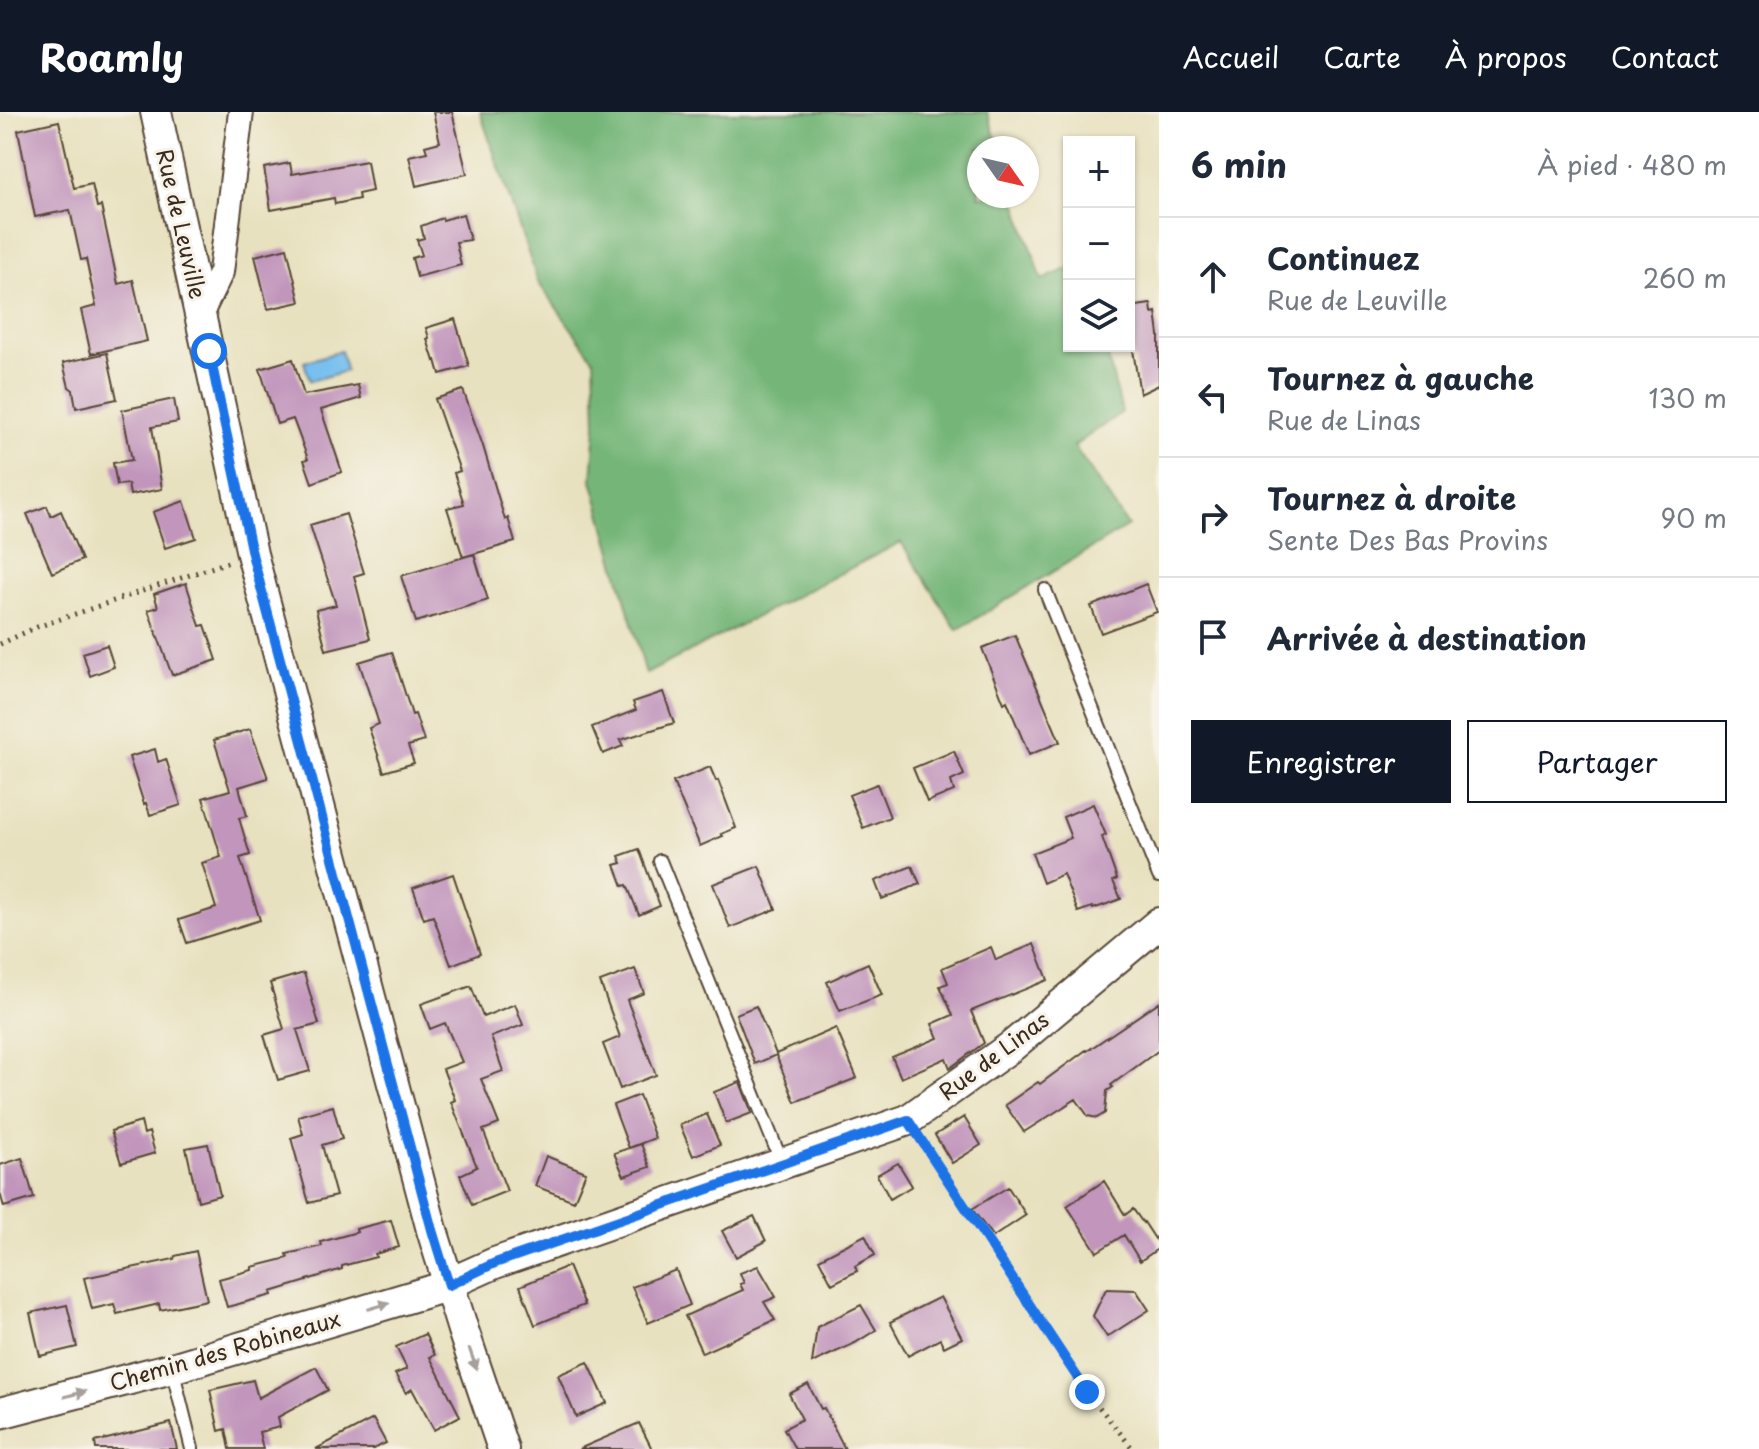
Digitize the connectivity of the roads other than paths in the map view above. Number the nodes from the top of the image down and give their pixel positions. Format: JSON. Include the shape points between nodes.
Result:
{"nodes":[{"id":1,"x":156,"y":112,"type":"edge"},
{"id":2,"x":241,"y":112,"type":"edge"},
{"id":3,"x":201,"y":313,"type":"junction"},
{"id":4,"x":1045,"y":590,"type":"dead end"},
{"id":5,"x":660,"y":861,"type":"dead end"},
{"id":6,"x":1159,"y":876,"type":"edge"},
{"id":7,"x":1159,"y":923,"type":"edge"},
{"id":8,"x":782,"y":1163,"type":"junction"},
{"id":9,"x":449,"y":1285,"type":"junction"},
{"id":10,"x":172,"y":1368,"type":"junction"},
{"id":11,"x":0,"y":1413,"type":"edge"},
{"id":12,"x":192,"y":1449,"type":"edge"},
{"id":13,"x":503,"y":1449,"type":"edge"}],
"edges":[{"from":1,"to":3,"type":"street","name":"Rue de Leuville"},
{"from":2,"to":3,"type":"street","via":[[221,272]]},
{"from":3,"to":9,"type":"street","name":"Rue de Leuville","via":[[252,554]]},
{"from":4,"to":6,"type":"lane"},
{"from":5,"to":8,"type":"lane"},
{"from":7,"to":8,"type":"street","name":"Rue de Linas","via":[[1012,1046],[908,1120]]},
{"from":8,"to":9,"type":"street","name":"Rue de Linas","via":[[495,1263]]},
{"from":10,"to":9,"type":"street","name":"Chemin des Robineaux","one_way":true},
{"from":9,"to":13,"type":"street","name":"Rue de Leuville","one_way":true},
{"from":11,"to":10,"type":"street","name":"Chemin des Robineaux","one_way":true},
{"from":10,"to":12,"type":"lane"}]}
